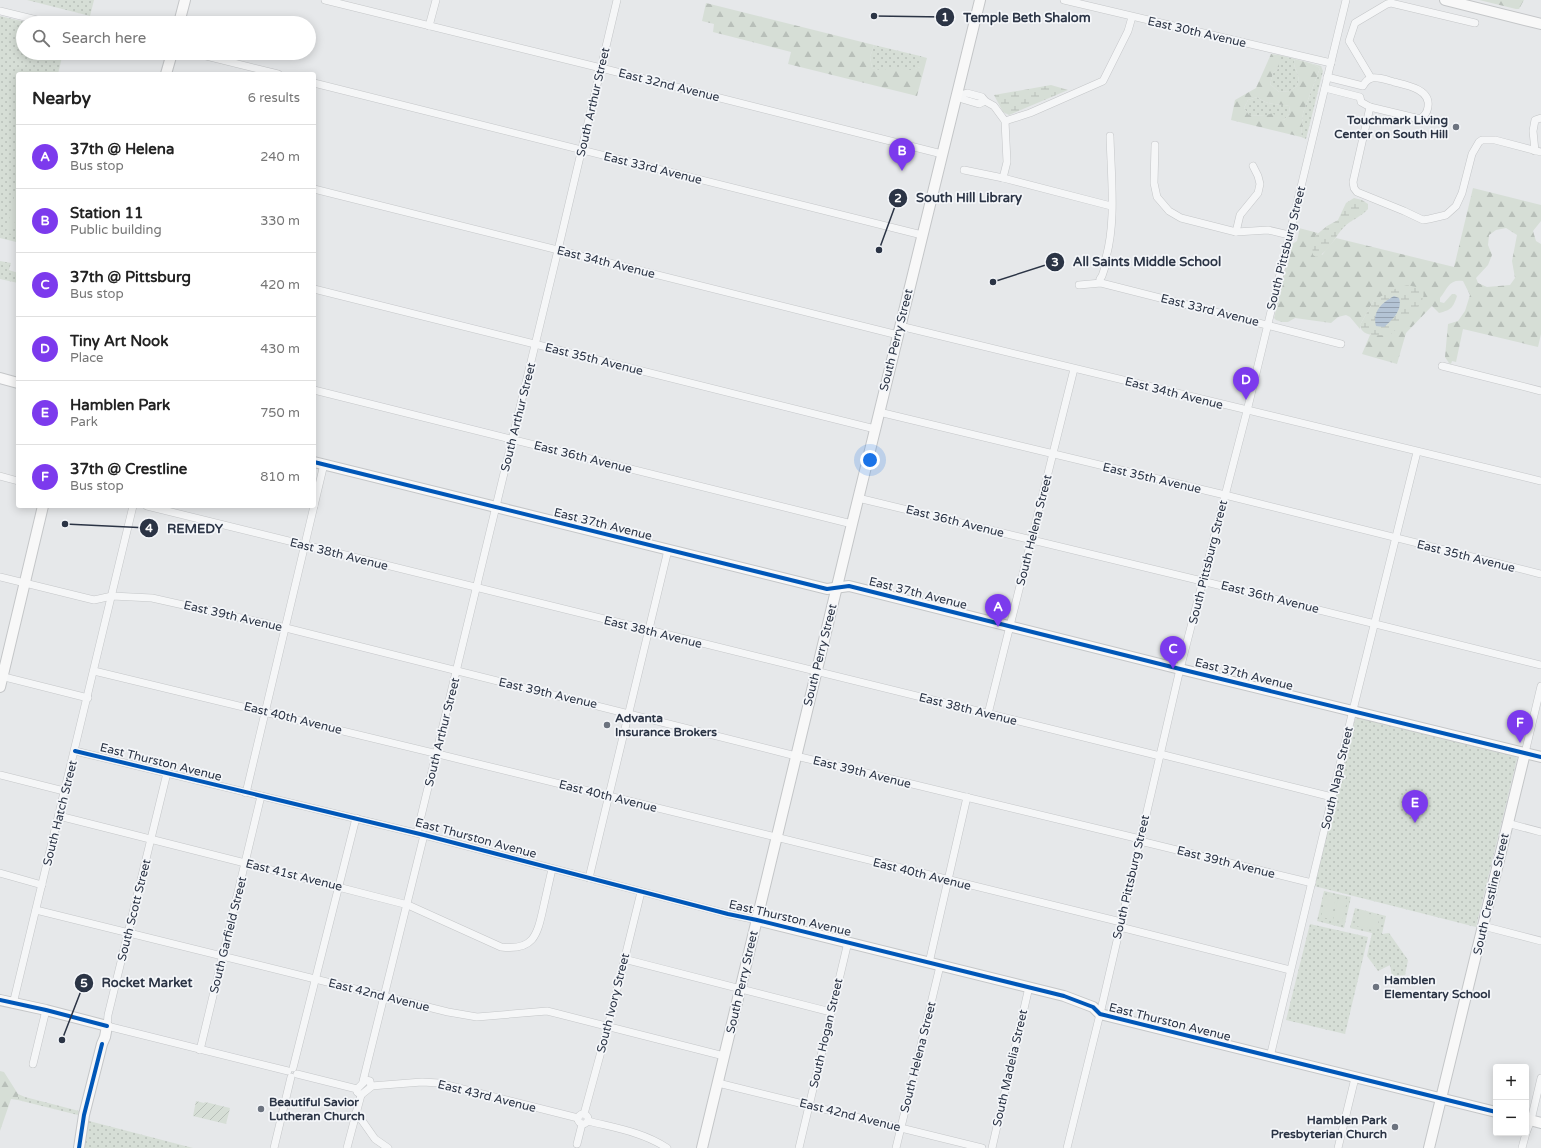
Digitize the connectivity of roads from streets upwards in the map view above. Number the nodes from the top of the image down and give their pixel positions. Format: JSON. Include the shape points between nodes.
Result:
{"nodes":[{"id":1,"x":185,"y":0,"type":"edge"},
{"id":2,"x":325,"y":0,"type":"edge"},
{"id":3,"x":436,"y":0,"type":"edge"},
{"id":4,"x":617,"y":0,"type":"edge"},
{"id":5,"x":980,"y":0,"type":"edge"},
{"id":6,"x":1064,"y":0,"type":"edge"},
{"id":7,"x":1346,"y":0,"type":"edge"},
{"id":8,"x":1445,"y":0,"type":"edge"},
{"id":9,"x":0,"y":10,"type":"edge"},
{"id":10,"x":23,"y":16,"type":"edge"},
{"id":11,"x":181,"y":16,"type":"edge"},
{"id":12,"x":1132,"y":17,"type":"junction"},
{"id":13,"x":1475,"y":23,"type":"dead end"},
{"id":14,"x":1541,"y":24,"type":"edge"},
{"id":15,"x":429,"y":26,"type":"junction"},
{"id":16,"x":169,"y":60,"type":"edge"},
{"id":17,"x":222,"y":60,"type":"edge"},
{"id":18,"x":1331,"y":64,"type":"junction"},
{"id":19,"x":601,"y":68,"type":"junction"},
{"id":20,"x":166,"y":72,"type":"edge"},
{"id":21,"x":270,"y":72,"type":"edge"},
{"id":22,"x":1328,"y":77,"type":"junction"},
{"id":23,"x":1370,"y":78,"type":"junction"},
{"id":24,"x":316,"y":84,"type":"edge"},
{"id":25,"x":1363,"y":86,"type":"junction"},
{"id":26,"x":1325,"y":88,"type":"junction"},
{"id":27,"x":959,"y":94,"type":"junction"},
{"id":28,"x":1360,"y":97,"type":"junction"},
{"id":29,"x":1370,"y":107,"type":"junction"},
{"id":30,"x":1541,"y":118,"type":"edge"},
{"id":31,"x":1005,"y":121,"type":"junction"},
{"id":32,"x":1110,"y":136,"type":"dead end"},
{"id":33,"x":1155,"y":144,"type":"dead end"},
{"id":34,"x":582,"y":150,"type":"junction"},
{"id":35,"x":1538,"y":152,"type":"edge"},
{"id":36,"x":942,"y":154,"type":"junction"},
{"id":37,"x":1253,"y":166,"type":"dead end"},
{"id":38,"x":964,"y":170,"type":"dead end"},
{"id":39,"x":1003,"y":178,"type":"junction"},
{"id":40,"x":316,"y":190,"type":"edge"},
{"id":41,"x":1111,"y":206,"type":"junction"},
{"id":42,"x":1236,"y":232,"type":"junction"},
{"id":43,"x":922,"y":235,"type":"junction"},
{"id":44,"x":1289,"y":235,"type":"junction"},
{"id":45,"x":558,"y":250,"type":"junction"},
{"id":46,"x":1099,"y":281,"type":"junction"},
{"id":47,"x":1080,"y":285,"type":"dead end"},
{"id":48,"x":316,"y":290,"type":"edge"},
{"id":49,"x":1267,"y":324,"type":"junction"},
{"id":50,"x":899,"y":331,"type":"junction"},
{"id":51,"x":1341,"y":344,"type":"dead end"},
{"id":52,"x":535,"y":345,"type":"junction"},
{"id":53,"x":1442,"y":366,"type":"dead end"},
{"id":54,"x":1074,"y":368,"type":"junction"},
{"id":55,"x":0,"y":378,"type":"edge"},
{"id":56,"x":16,"y":382,"type":"edge"},
{"id":57,"x":316,"y":391,"type":"edge"},
{"id":58,"x":1541,"y":391,"type":"edge"},
{"id":59,"x":1247,"y":411,"type":"junction"},
{"id":60,"x":879,"y":412,"type":"junction"},
{"id":61,"x":874,"y":429,"type":"junction"},
{"id":62,"x":512,"y":440,"type":"junction"},
{"id":63,"x":1417,"y":452,"type":"junction"},
{"id":64,"x":1053,"y":454,"type":"junction"},
{"id":65,"x":316,"y":462,"type":"edge"},
{"id":66,"x":324,"y":464,"type":"junction"},
{"id":67,"x":0,"y":476,"type":"edge"},
{"id":68,"x":16,"y":480,"type":"edge"},
{"id":69,"x":1541,"y":481,"type":"edge"},
{"id":70,"x":1225,"y":495,"type":"junction"},
{"id":71,"x":316,"y":498,"type":"edge"},
{"id":72,"x":858,"y":498,"type":"junction"},
{"id":73,"x":496,"y":507,"type":"junction"},
{"id":74,"x":43,"y":508,"type":"edge"},
{"id":75,"x":133,"y":508,"type":"edge"},
{"id":76,"x":155,"y":508,"type":"edge"},
{"id":77,"x":313,"y":508,"type":"edge"},
{"id":78,"x":852,"y":524,"type":"junction"},
{"id":79,"x":1396,"y":539,"type":"junction"},
{"id":80,"x":1031,"y":540,"type":"junction"},
{"id":81,"x":304,"y":545,"type":"junction"},
{"id":82,"x":668,"y":550,"type":"junction"},
{"id":83,"x":1541,"y":574,"type":"edge"},
{"id":84,"x":0,"y":577,"type":"edge"},
{"id":85,"x":1202,"y":580,"type":"junction"},
{"id":86,"x":25,"y":584,"type":"junction"},
{"id":87,"x":477,"y":588,"type":"junction"},
{"id":88,"x":836,"y":588,"type":"junction"},
{"id":89,"x":112,"y":596,"type":"junction"},
{"id":90,"x":1374,"y":624,"type":"junction"},
{"id":91,"x":1009,"y":626,"type":"junction"},
{"id":92,"x":286,"y":628,"type":"junction"},
{"id":93,"x":648,"y":631,"type":"junction"},
{"id":94,"x":1541,"y":665,"type":"edge"},
{"id":95,"x":1180,"y":669,"type":"junction"},
{"id":96,"x":94,"y":671,"type":"junction"},
{"id":97,"x":456,"y":672,"type":"junction"},
{"id":98,"x":816,"y":672,"type":"junction"},
{"id":99,"x":1,"y":676,"type":"edge"},
{"id":100,"x":1541,"y":686,"type":"edge"},
{"id":101,"x":0,"y":687,"type":"edge"},
{"id":102,"x":88,"y":698,"type":"junction"},
{"id":103,"x":1353,"y":710,"type":"junction"},
{"id":104,"x":266,"y":712,"type":"junction"},
{"id":105,"x":628,"y":712,"type":"junction"},
{"id":106,"x":988,"y":714,"type":"junction"},
{"id":107,"x":75,"y":751,"type":"junction"},
{"id":108,"x":1525,"y":753,"type":"junction"},
{"id":109,"x":436,"y":754,"type":"junction"},
{"id":110,"x":1160,"y":755,"type":"junction"},
{"id":111,"x":796,"y":756,"type":"junction"},
{"id":112,"x":1541,"y":757,"type":"edge"},
{"id":113,"x":167,"y":773,"type":"junction"},
{"id":114,"x":0,"y":774,"type":"edge"},
{"id":115,"x":64,"y":791,"type":"junction"},
{"id":116,"x":246,"y":793,"type":"junction"},
{"id":117,"x":608,"y":795,"type":"junction"},
{"id":118,"x":261,"y":796,"type":"junction"},
{"id":119,"x":967,"y":797,"type":"junction"},
{"id":120,"x":1332,"y":797,"type":"junction"},
{"id":121,"x":59,"y":816,"type":"junction"},
{"id":122,"x":356,"y":818,"type":"junction"},
{"id":123,"x":1507,"y":823,"type":"junction"},
{"id":124,"x":1541,"y":832,"type":"edge"},
{"id":125,"x":417,"y":833,"type":"junction"},
{"id":126,"x":424,"y":835,"type":"junction"},
{"id":127,"x":776,"y":838,"type":"junction"},
{"id":128,"x":151,"y":839,"type":"junction"},
{"id":129,"x":1140,"y":840,"type":"junction"},
{"id":130,"x":245,"y":863,"type":"junction"},
{"id":131,"x":552,"y":869,"type":"junction"},
{"id":132,"x":0,"y":873,"type":"edge"},
{"id":133,"x":589,"y":878,"type":"junction"},
{"id":134,"x":948,"y":880,"type":"junction"},
{"id":135,"x":42,"y":884,"type":"junction"},
{"id":136,"x":1312,"y":884,"type":"junction"},
{"id":137,"x":339,"y":887,"type":"junction"},
{"id":138,"x":641,"y":892,"type":"junction"},
{"id":139,"x":408,"y":905,"type":"junction"},
{"id":140,"x":36,"y":910,"type":"junction"},
{"id":141,"x":756,"y":920,"type":"junction"},
{"id":142,"x":1121,"y":924,"type":"junction"},
{"id":143,"x":1483,"y":926,"type":"junction"},
{"id":144,"x":128,"y":933,"type":"junction"},
{"id":145,"x":1541,"y":941,"type":"edge"},
{"id":146,"x":848,"y":942,"type":"junction"},
{"id":147,"x":223,"y":956,"type":"junction"},
{"id":148,"x":624,"y":959,"type":"junction"},
{"id":149,"x":929,"y":963,"type":"junction"},
{"id":150,"x":940,"y":966,"type":"junction"},
{"id":151,"x":1290,"y":970,"type":"junction"},
{"id":152,"x":316,"y":979,"type":"junction"},
{"id":153,"x":1029,"y":988,"type":"junction"},
{"id":154,"x":739,"y":990,"type":"junction"},
{"id":155,"x":385,"y":997,"type":"junction"},
{"id":156,"x":0,"y":1000,"type":"edge"},
{"id":157,"x":13,"y":1004,"type":"junction"},
{"id":158,"x":46,"y":1010,"type":"junction"},
{"id":159,"x":831,"y":1012,"type":"junction"},
{"id":160,"x":1100,"y":1014,"type":"junction"},
{"id":161,"x":83,"y":1019,"type":"junction"},
{"id":162,"x":107,"y":1026,"type":"junction"},
{"id":163,"x":608,"y":1026,"type":"junction"},
{"id":164,"x":102,"y":1044,"type":"junction"},
{"id":165,"x":200,"y":1050,"type":"junction"},
{"id":166,"x":724,"y":1056,"type":"junction"},
{"id":167,"x":1270,"y":1057,"type":"junction"},
{"id":168,"x":32,"y":1064,"type":"dead end"},
{"id":169,"x":292,"y":1072,"type":"junction"},
{"id":170,"x":1355,"y":1078,"type":"junction"},
{"id":171,"x":1541,"y":1078,"type":"edge"},
{"id":172,"x":363,"y":1081,"type":"junction"},
{"id":173,"x":718,"y":1083,"type":"junction"},
{"id":174,"x":371,"y":1086,"type":"junction"},
{"id":175,"x":359,"y":1092,"type":"junction"},
{"id":176,"x":1441,"y":1098,"type":"junction"},
{"id":177,"x":809,"y":1105,"type":"junction"},
{"id":178,"x":1493,"y":1111,"type":"edge"},
{"id":179,"x":356,"y":1112,"type":"junction"},
{"id":180,"x":1529,"y":1117,"type":"edge"},
{"id":181,"x":583,"y":1119,"type":"junction"},
{"id":182,"x":1529,"y":1120,"type":"edge"},
{"id":183,"x":1541,"y":1123,"type":"edge"},
{"id":184,"x":900,"y":1128,"type":"junction"},
{"id":185,"x":1525,"y":1136,"type":"edge"},
{"id":186,"x":577,"y":1144,"type":"dead end"},
{"id":187,"x":79,"y":1148,"type":"edge"},
{"id":188,"x":274,"y":1148,"type":"edge"},
{"id":189,"x":348,"y":1148,"type":"edge"},
{"id":190,"x":388,"y":1148,"type":"edge"},
{"id":191,"x":667,"y":1148,"type":"edge"},
{"id":192,"x":702,"y":1148,"type":"edge"},
{"id":193,"x":799,"y":1148,"type":"edge"},
{"id":194,"x":896,"y":1148,"type":"edge"},
{"id":195,"x":982,"y":1148,"type":"edge"},
{"id":196,"x":992,"y":1148,"type":"edge"},
{"id":197,"x":1067,"y":1148,"type":"edge"},
{"id":198,"x":1338,"y":1148,"type":"edge"},
{"id":199,"x":1429,"y":1148,"type":"edge"},
{"id":200,"x":1522,"y":1148,"type":"edge"}],
"edges":[{"from":1,"to":11,"type":"street"},
{"from":2,"to":15,"type":"street","name":"East 32nd Avenue"},
{"from":3,"to":15,"type":"street"},
{"from":4,"to":19,"type":"street","name":"South Arthur Street"},
{"from":5,"to":27,"type":"street","name":"South Perry Street"},
{"from":6,"to":12,"type":"street","name":"East 30th Avenue"},
{"from":7,"to":18,"type":"street","name":"South Pittsburg Street"},
{"from":8,"to":14,"type":"street"},
{"from":9,"to":10,"type":"street"},
{"from":12,"to":18,"type":"street","name":"East 30th Avenue"},
{"from":12,"to":31,"type":"street","via":[[1128,31],[1103,81],[1030,113]]},
{"from":13,"to":23,"type":"street","via":[[1388,4],[1355,23],[1350,41]]},
{"from":15,"to":19,"type":"street","name":"East 32nd Avenue"},
{"from":16,"to":20,"type":"street"},
{"from":17,"to":21,"type":"street"},
{"from":18,"to":22,"type":"street","name":"South Pittsburg Street"},
{"from":19,"to":34,"type":"street","name":"South Arthur Street"},
{"from":19,"to":36,"type":"street","name":"East 32nd Avenue"},
{"from":22,"to":25,"type":"street"},
{"from":22,"to":26,"type":"street","name":"South Pittsburg Street"},
{"from":23,"to":25,"type":"street"},
{"from":23,"to":29,"type":"street","via":[[1413,87],[1426,96],[1429,104],[1426,114],[1420,119]]},
{"from":24,"to":34,"type":"street","name":"East 33rd Avenue"},
{"from":25,"to":28,"type":"street"},
{"from":26,"to":28,"type":"street"},
{"from":26,"to":44,"type":"street","name":"South Pittsburg Street"},
{"from":27,"to":31,"type":"street","via":[[962,99],[979,104],[985,101],[994,106]]},
{"from":27,"to":36,"type":"street","name":"South Perry Street"},
{"from":28,"to":29,"type":"street","via":[[1361,102]]},
{"from":29,"to":35,"type":"street","via":[[1353,182],[1354,188],[1364,196],[1423,220],[1446,214],[1456,206],[1472,154],[1482,140],[1495,140]]},
{"from":30,"to":35,"type":"street","via":[[1535,120],[1533,125]]},
{"from":31,"to":39,"type":"street","via":[[1007,162]]},
{"from":32,"to":41,"type":"street"},
{"from":33,"to":42,"type":"street","via":[[1154,184],[1157,197],[1169,211],[1181,218]]},
{"from":34,"to":43,"type":"street","name":"East 33rd Avenue"},
{"from":34,"to":45,"type":"street","name":"South Arthur Street"},
{"from":36,"to":43,"type":"street","name":"South Perry Street"},
{"from":37,"to":42,"type":"street","via":[[1260,184],[1258,193],[1240,215]]},
{"from":38,"to":39,"type":"street"},
{"from":39,"to":41,"type":"street"},
{"from":40,"to":45,"type":"street","name":"East 34th Avenue"},
{"from":41,"to":46,"type":"street","via":[[1112,227],[1105,267]]},
{"from":42,"to":44,"type":"street","via":[[1268,230]]},
{"from":43,"to":50,"type":"street","name":"South Perry Street"},
{"from":44,"to":49,"type":"street","name":"South Pittsburg Street"},
{"from":45,"to":50,"type":"street","name":"East 34th Avenue"},
{"from":45,"to":52,"type":"street","name":"South Arthur Street"},
{"from":46,"to":47,"type":"street","name":"East 33rd Avenue"},
{"from":46,"to":49,"type":"street","name":"East 33rd Avenue"},
{"from":48,"to":52,"type":"street","name":"East 35th Avenue"},
{"from":49,"to":51,"type":"street","name":"East 33rd Avenue"},
{"from":49,"to":59,"type":"street","name":"South Pittsburg Street"},
{"from":50,"to":54,"type":"street","name":"East 34th Avenue"},
{"from":50,"to":60,"type":"street","name":"South Perry Street"},
{"from":52,"to":61,"type":"street","name":"East 35th Avenue"},
{"from":52,"to":62,"type":"street","name":"South Arthur Street"},
{"from":53,"to":58,"type":"street"},
{"from":54,"to":59,"type":"street","name":"East 34th Avenue"},
{"from":54,"to":64,"type":"street","name":"South Helena Street"},
{"from":55,"to":56,"type":"street"},
{"from":57,"to":62,"type":"street","name":"East 36th Avenue"},
{"from":59,"to":63,"type":"street","name":"East 34th Avenue"},
{"from":59,"to":70,"type":"street","name":"South Pittsburg Street"},
{"from":60,"to":61,"type":"street","name":"South Perry Street"},
{"from":60,"to":64,"type":"street","name":"East 35th Avenue"},
{"from":61,"to":72,"type":"street","name":"South Perry Street"},
{"from":62,"to":73,"type":"street","name":"South Arthur Street"},
{"from":62,"to":78,"type":"street","name":"East 36th Avenue"},
{"from":63,"to":69,"type":"street","name":"East 34th Avenue"},
{"from":63,"to":79,"type":"street","name":"South Napa Street"},
{"from":64,"to":70,"type":"street","name":"East 35th Avenue"},
{"from":64,"to":80,"type":"street","name":"South Helena Street"},
{"from":65,"to":66,"type":"street","name":"East 37th Avenue"},
{"from":66,"to":71,"type":"street"},
{"from":66,"to":73,"type":"street","name":"East 37th Avenue"},
{"from":67,"to":68,"type":"street"},
{"from":70,"to":79,"type":"street","name":"East 35th Avenue"},
{"from":70,"to":85,"type":"street","name":"South Pittsburg Street"},
{"from":72,"to":78,"type":"street","name":"South Perry Street"},
{"from":72,"to":80,"type":"street","name":"East 36th Avenue"},
{"from":73,"to":82,"type":"street","name":"East 37th Avenue"},
{"from":73,"to":87,"type":"street","name":"South Arthur Street"},
{"from":74,"to":86,"type":"street"},
{"from":75,"to":89,"type":"street","name":"South Hatch Street"},
{"from":76,"to":81,"type":"street","name":"East 38th Avenue"},
{"from":77,"to":81,"type":"street"},
{"from":78,"to":88,"type":"street","name":"South Perry Street"},
{"from":79,"to":83,"type":"street","name":"East 35th Avenue"},
{"from":79,"to":90,"type":"street","name":"South Napa Street"},
{"from":80,"to":85,"type":"street","name":"East 36th Avenue"},
{"from":80,"to":91,"type":"street","name":"South Helena Street"},
{"from":81,"to":87,"type":"street","name":"East 38th Avenue"},
{"from":81,"to":92,"type":"street"},
{"from":82,"to":88,"type":"street","name":"East 37th Avenue"},
{"from":82,"to":93,"type":"street"},
{"from":84,"to":86,"type":"street","name":"East 39th Avenue"},
{"from":85,"to":90,"type":"street","name":"East 36th Avenue"},
{"from":85,"to":95,"type":"street","name":"South Pittsburg Street"},
{"from":86,"to":89,"type":"street","name":"East 39th Avenue","via":[[94,600]]},
{"from":86,"to":99,"type":"street"},
{"from":87,"to":93,"type":"street","name":"East 38th Avenue"},
{"from":87,"to":97,"type":"street","name":"South Arthur Street"},
{"from":88,"to":91,"type":"street","name":"East 37th Avenue","via":[[850,586]]},
{"from":88,"to":98,"type":"street","name":"South Perry Street"},
{"from":89,"to":92,"type":"street","name":"East 39th Avenue","via":[[152,598]]},
{"from":89,"to":96,"type":"street","name":"South Hatch Street"},
{"from":90,"to":94,"type":"street","name":"East 36th Avenue"},
{"from":90,"to":103,"type":"street","name":"South Napa Street"},
{"from":91,"to":95,"type":"street","name":"East 37th Avenue"},
{"from":91,"to":106,"type":"street","name":"South Helena Street"},
{"from":92,"to":97,"type":"street","name":"East 39th Avenue"},
{"from":92,"to":104,"type":"street"},
{"from":93,"to":98,"type":"street","name":"East 38th Avenue"},
{"from":93,"to":105,"type":"street"},
{"from":95,"to":103,"type":"street","name":"East 37th Avenue"},
{"from":95,"to":110,"type":"street","name":"South Pittsburg Street"},
{"from":96,"to":102,"type":"street","name":"South Hatch Street"},
{"from":96,"to":104,"type":"street","name":"East 40th Avenue"},
{"from":97,"to":105,"type":"street","name":"East 39th Avenue"},
{"from":97,"to":109,"type":"street","name":"South Arthur Street"},
{"from":98,"to":106,"type":"street","name":"East 38th Avenue"},
{"from":98,"to":111,"type":"street","name":"South Perry Street"},
{"from":99,"to":101,"type":"street"},
{"from":99,"to":102,"type":"street"},
{"from":100,"to":108,"type":"street","name":"South Crestline Street"},
{"from":102,"to":107,"type":"street","name":"South Hatch Street"},
{"from":103,"to":108,"type":"street","name":"East 37th Avenue"},
{"from":103,"to":120,"type":"street","name":"South Napa Street"},
{"from":104,"to":109,"type":"street","name":"East 40th Avenue"},
{"from":104,"to":116,"type":"street"},
{"from":105,"to":111,"type":"street","name":"East 39th Avenue"},
{"from":105,"to":117,"type":"street"},
{"from":106,"to":110,"type":"street","name":"East 38th Avenue"},
{"from":107,"to":113,"type":"street","name":"East Thurston Avenue"},
{"from":107,"to":115,"type":"street","name":"South Hatch Street"},
{"from":108,"to":112,"type":"street","name":"East 37th Avenue"},
{"from":108,"to":123,"type":"street","name":"South Crestline Street"},
{"from":109,"to":117,"type":"street","name":"East 40th Avenue"},
{"from":109,"to":125,"type":"street","name":"South Arthur Street"},
{"from":110,"to":120,"type":"street","name":"East 38th Avenue"},
{"from":110,"to":129,"type":"street","name":"South Pittsburg Street"},
{"from":111,"to":119,"type":"street","name":"East 39th Avenue"},
{"from":111,"to":127,"type":"street","name":"South Perry Street"},
{"from":113,"to":116,"type":"street","name":"East Thurston Avenue"},
{"from":113,"to":128,"type":"street","name":"South Scott Street"},
{"from":114,"to":115,"type":"street"},
{"from":115,"to":121,"type":"street","name":"South Hatch Street"},
{"from":116,"to":118,"type":"street","name":"East Thurston Avenue"},
{"from":117,"to":127,"type":"street","name":"East 40th Avenue"},
{"from":117,"to":133,"type":"street"},
{"from":118,"to":122,"type":"street","name":"East Thurston Avenue"},
{"from":118,"to":130,"type":"street","name":"South Garfield Street"},
{"from":119,"to":129,"type":"street","name":"East 39th Avenue"},
{"from":119,"to":134,"type":"street"},
{"from":120,"to":136,"type":"street","name":"South Napa Street"},
{"from":121,"to":128,"type":"street","name":"East 41st Avenue"},
{"from":121,"to":135,"type":"street","name":"South Hatch Street"},
{"from":122,"to":125,"type":"street","name":"East Thurston Avenue"},
{"from":122,"to":137,"type":"street"},
{"from":123,"to":124,"type":"street"},
{"from":123,"to":143,"type":"street","name":"South Crestline Street"},
{"from":125,"to":126,"type":"street","name":"East Thurston Avenue"},
{"from":126,"to":131,"type":"street","name":"East Thurston Avenue"},
{"from":126,"to":139,"type":"street"},
{"from":127,"to":134,"type":"street","name":"East 40th Avenue"},
{"from":127,"to":141,"type":"street","name":"South Perry Street"},
{"from":128,"to":130,"type":"street","name":"East 41st Avenue"},
{"from":128,"to":144,"type":"street","name":"South Scott Street"},
{"from":129,"to":136,"type":"street","name":"East 39th Avenue"},
{"from":129,"to":142,"type":"street","name":"South Pittsburg Street"},
{"from":130,"to":137,"type":"street","name":"East 41st Avenue"},
{"from":130,"to":147,"type":"street","name":"South Garfield Street"},
{"from":131,"to":133,"type":"street","name":"East Thurston Avenue"},
{"from":131,"to":139,"type":"street","name":"East 41st Avenue","via":[[538,928],[533,938],[524,946],[514,949],[501,948]]},
{"from":132,"to":135,"type":"street"},
{"from":133,"to":138,"type":"street","name":"East Thurston Avenue"},
{"from":134,"to":142,"type":"street","name":"East 40th Avenue"},
{"from":134,"to":149,"type":"street"},
{"from":135,"to":140,"type":"street","name":"South Hatch Street"},
{"from":136,"to":151,"type":"street","name":"South Napa Street"},
{"from":137,"to":139,"type":"street","name":"East 41st Avenue"},
{"from":137,"to":152,"type":"street"},
{"from":138,"to":141,"type":"street","name":"East Thurston Avenue"},
{"from":138,"to":148,"type":"street","name":"South Ivory Street"},
{"from":139,"to":155,"type":"street"},
{"from":140,"to":144,"type":"street","name":"East 42nd Avenue"},
{"from":140,"to":157,"type":"street","name":"South Hatch Street"},
{"from":141,"to":146,"type":"street","name":"East Thurston Avenue"},
{"from":141,"to":154,"type":"street","name":"South Perry Street"},
{"from":142,"to":151,"type":"street","name":"East 40th Avenue"},
{"from":142,"to":160,"type":"street","name":"South Pittsburg Street"},
{"from":143,"to":145,"type":"street"},
{"from":143,"to":176,"type":"street","name":"South Crestline Street"},
{"from":144,"to":147,"type":"street","name":"East 42nd Avenue"},
{"from":144,"to":162,"type":"street","name":"South Scott Street"},
{"from":146,"to":149,"type":"street","name":"East Thurston Avenue"},
{"from":146,"to":159,"type":"street","name":"South Hogan Street"},
{"from":147,"to":152,"type":"street","name":"East 42nd Avenue"},
{"from":147,"to":165,"type":"street","name":"South Garfield Street"},
{"from":148,"to":154,"type":"street"},
{"from":148,"to":163,"type":"street","name":"South Ivory Street"},
{"from":149,"to":150,"type":"street","name":"East Thurston Avenue"},
{"from":150,"to":153,"type":"street","name":"East Thurston Avenue"},
{"from":150,"to":184,"type":"street","name":"South Helena Street"},
{"from":151,"to":167,"type":"street","name":"South Napa Street"},
{"from":152,"to":155,"type":"street","name":"East 42nd Avenue"},
{"from":152,"to":169,"type":"street"},
{"from":153,"to":160,"type":"street","name":"East Thurston Avenue","via":[[1082,1002]]},
{"from":153,"to":196,"type":"street","name":"South Madelia Street"},
{"from":154,"to":159,"type":"street"},
{"from":154,"to":166,"type":"street","name":"South Perry Street"},
{"from":155,"to":163,"type":"street","name":"East 42nd Avenue","via":[[464,1016],[547,1011]]},
{"from":155,"to":172,"type":"street"},
{"from":156,"to":157,"type":"street"},
{"from":157,"to":158,"type":"street"},
{"from":158,"to":161,"type":"street"},
{"from":158,"to":168,"type":"street"},
{"from":159,"to":177,"type":"street","name":"South Hogan Street"},
{"from":160,"to":167,"type":"street","name":"East Thurston Avenue"},
{"from":160,"to":197,"type":"street","name":"South Pittsburg Street"},
{"from":161,"to":162,"type":"street"},
{"from":161,"to":164,"type":"street","via":[[98,1031]]},
{"from":162,"to":164,"type":"street","name":"South Scott Street"},
{"from":162,"to":165,"type":"street"},
{"from":163,"to":166,"type":"street","name":"East 42nd Avenue"},
{"from":163,"to":181,"type":"street","name":"South Ivory Street"},
{"from":164,"to":187,"type":"street","name":"South Scott Street","via":[[84,1115]]},
{"from":165,"to":169,"type":"street"},
{"from":166,"to":173,"type":"street","name":"South Perry Street"},
{"from":167,"to":170,"type":"street","name":"East Thurston Avenue"},
{"from":169,"to":175,"type":"street"},
{"from":169,"to":188,"type":"street"},
{"from":170,"to":176,"type":"street","name":"East Thurston Avenue"},
{"from":170,"to":198,"type":"street"},
{"from":171,"to":180,"type":"street"},
{"from":172,"to":174,"type":"street","via":[[368,1080]]},
{"from":172,"to":175,"type":"street"},
{"from":173,"to":177,"type":"street","name":"East 42nd Avenue"},
{"from":173,"to":192,"type":"street","name":"South Perry Street"},
{"from":174,"to":175,"type":"street","via":[[363,1094]]},
{"from":174,"to":181,"type":"street","name":"East 43rd Avenue","via":[[439,1083]]},
{"from":175,"to":179,"type":"street"},
{"from":176,"to":178,"type":"street","name":"East Thurston Avenue"},
{"from":176,"to":199,"type":"street","name":"South Crestline Street"},
{"from":177,"to":184,"type":"street","name":"East 42nd Avenue"},
{"from":177,"to":193,"type":"street","name":"South Hogan Street"},
{"from":179,"to":189,"type":"street"},
{"from":179,"to":190,"type":"street","via":[[375,1139]]},
{"from":181,"to":186,"type":"street","name":"South Ivory Street"},
{"from":181,"to":191,"type":"street","name":"East 43rd Avenue","via":[[638,1133]]},
{"from":182,"to":183,"type":"street"},
{"from":184,"to":194,"type":"street","name":"South Helena Street"},
{"from":184,"to":195,"type":"street","name":"East 42nd Avenue"},
{"from":185,"to":200,"type":"street"}]}
